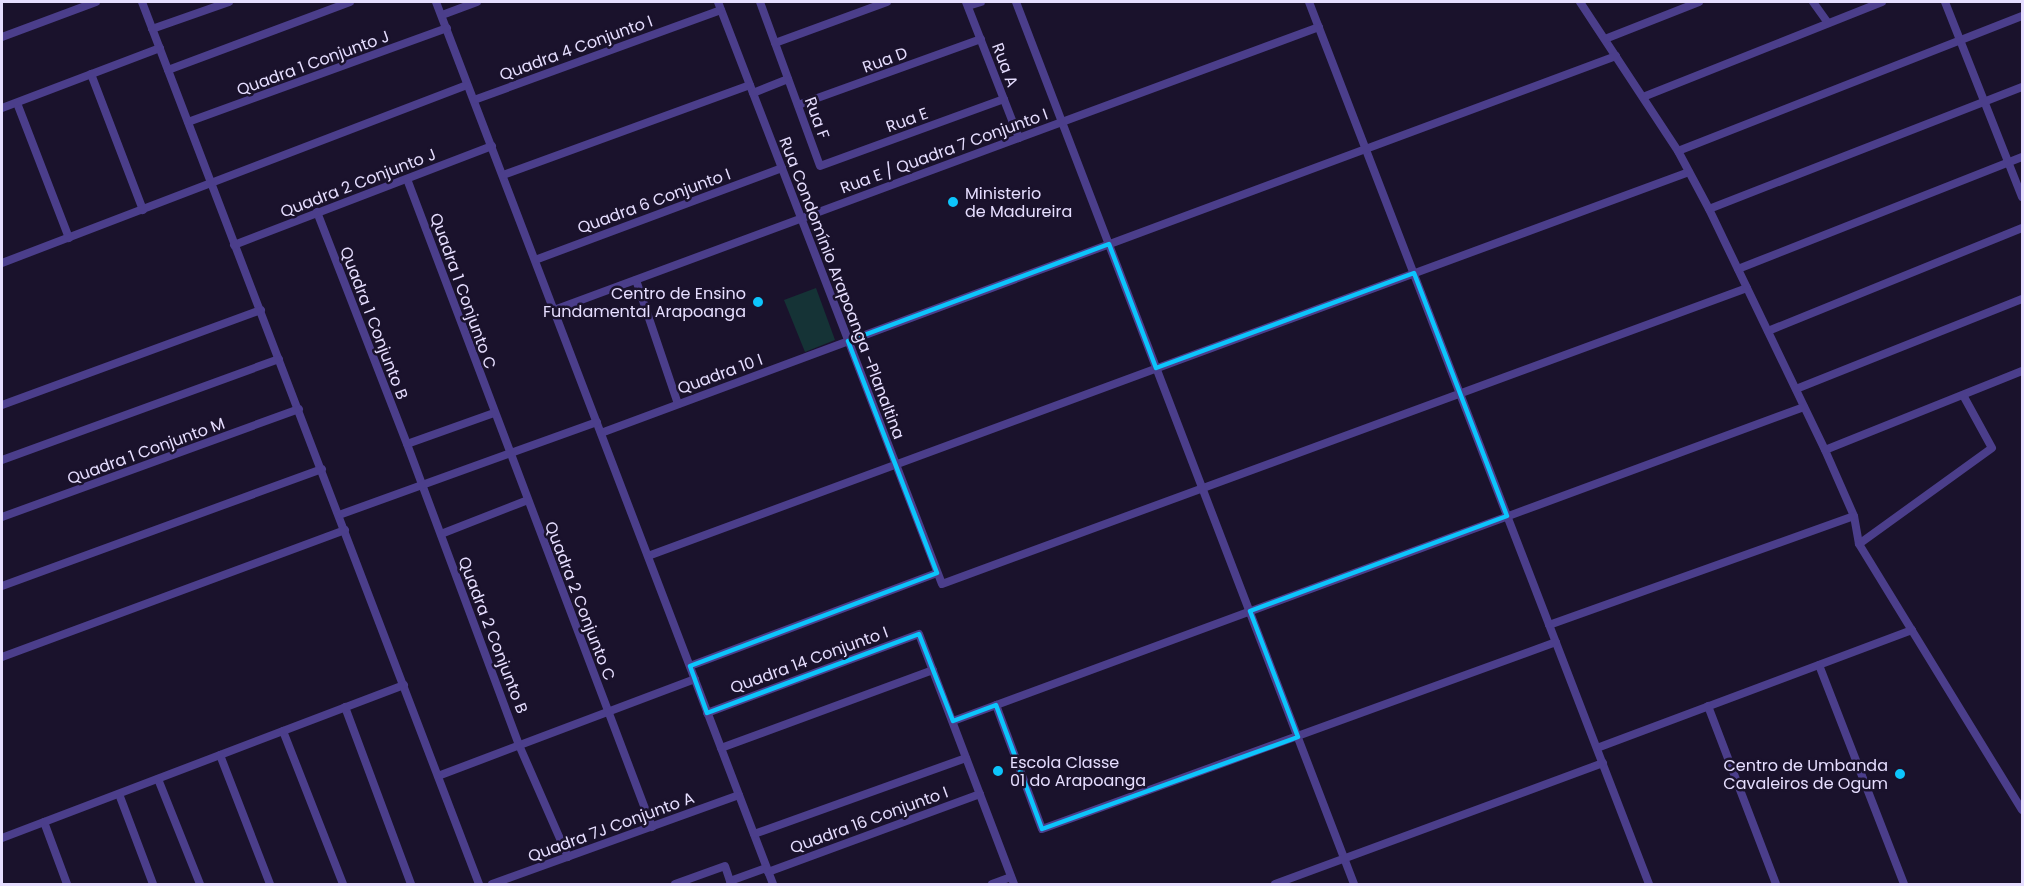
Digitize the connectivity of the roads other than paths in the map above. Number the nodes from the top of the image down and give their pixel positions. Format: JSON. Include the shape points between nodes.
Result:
{"nodes":[{"id":1,"x":96,"y":2,"type":"edge"},
{"id":2,"x":142,"y":2,"type":"edge"},
{"id":3,"x":229,"y":2,"type":"edge"},
{"id":4,"x":350,"y":2,"type":"edge"},
{"id":5,"x":436,"y":2,"type":"edge"},
{"id":6,"x":477,"y":2,"type":"edge"},
{"id":7,"x":760,"y":2,"type":"edge"},
{"id":8,"x":887,"y":2,"type":"edge"},
{"id":9,"x":981,"y":2,"type":"edge"},
{"id":10,"x":1016,"y":2,"type":"edge"},
{"id":11,"x":1309,"y":2,"type":"edge"},
{"id":12,"x":1580,"y":2,"type":"edge"},
{"id":13,"x":1699,"y":2,"type":"edge"},
{"id":14,"x":1813,"y":2,"type":"edge"},
{"id":15,"x":1882,"y":2,"type":"edge"},
{"id":16,"x":1945,"y":2,"type":"edge"},
{"id":17,"x":967,"y":4,"type":"edge"},
{"id":18,"x":720,"y":6,"type":"edge"},
{"id":19,"x":442,"y":15,"type":"junction"},
{"id":20,"x":2022,"y":16,"type":"edge"},
{"id":21,"x":1828,"y":23,"type":"junction"},
{"id":22,"x":1319,"y":27,"type":"junction"},
{"id":23,"x":447,"y":28,"type":"junction"},
{"id":24,"x":152,"y":29,"type":"junction"},
{"id":25,"x":2,"y":37,"type":"edge"},
{"id":26,"x":981,"y":39,"type":"junction"},
{"id":27,"x":1605,"y":39,"type":"junction"},
{"id":28,"x":1960,"y":39,"type":"junction"},
{"id":29,"x":775,"y":43,"type":"junction"},
{"id":30,"x":160,"y":48,"type":"junction"},
{"id":31,"x":1616,"y":56,"type":"junction"},
{"id":32,"x":168,"y":70,"type":"junction"},
{"id":33,"x":92,"y":74,"type":"junction"},
{"id":34,"x":788,"y":79,"type":"junction"},
{"id":35,"x":467,"y":85,"type":"junction"},
{"id":36,"x":2022,"y":87,"type":"edge"},
{"id":37,"x":752,"y":89,"type":"junction"},
{"id":38,"x":1643,"y":97,"type":"junction"},
{"id":39,"x":1004,"y":99,"type":"junction"},
{"id":40,"x":474,"y":100,"type":"junction"},
{"id":41,"x":1984,"y":101,"type":"junction"},
{"id":42,"x":17,"y":103,"type":"junction"},
{"id":43,"x":798,"y":105,"type":"junction"},
{"id":44,"x":2,"y":108,"type":"edge"},
{"id":45,"x":188,"y":122,"type":"junction"},
{"id":46,"x":1062,"y":122,"type":"junction"},
{"id":47,"x":1019,"y":138,"type":"junction"},
{"id":48,"x":492,"y":146,"type":"junction"},
{"id":49,"x":1366,"y":149,"type":"junction"},
{"id":50,"x":1678,"y":151,"type":"junction"},
{"id":51,"x":2022,"y":157,"type":"edge"},
{"id":52,"x":2009,"y":162,"type":"junction"},
{"id":53,"x":820,"y":166,"type":"joint"},
{"id":54,"x":782,"y":168,"type":"junction"},
{"id":55,"x":1689,"y":172,"type":"junction"},
{"id":56,"x":503,"y":175,"type":"junction"},
{"id":57,"x":407,"y":179,"type":"junction"},
{"id":58,"x":212,"y":184,"type":"junction"},
{"id":59,"x":2022,"y":197,"type":"edge"},
{"id":60,"x":1709,"y":209,"type":"junction"},
{"id":61,"x":143,"y":210,"type":"junction"},
{"id":62,"x":317,"y":212,"type":"junction"},
{"id":63,"x":801,"y":219,"type":"junction"},
{"id":64,"x":2022,"y":228,"type":"edge"},
{"id":65,"x":69,"y":238,"type":"junction"},
{"id":66,"x":1109,"y":244,"type":"junction"},
{"id":67,"x":234,"y":245,"type":"junction"},
{"id":68,"x":535,"y":260,"type":"junction"},
{"id":69,"x":2,"y":264,"type":"edge"},
{"id":70,"x":1738,"y":269,"type":"junction"},
{"id":71,"x":1414,"y":273,"type":"junction"},
{"id":72,"x":636,"y":280,"type":"junction"},
{"id":73,"x":1747,"y":288,"type":"junction"},
{"id":74,"x":2022,"y":299,"type":"edge"},
{"id":75,"x":261,"y":310,"type":"junction"},
{"id":76,"x":554,"y":310,"type":"junction"},
{"id":77,"x":1768,"y":331,"type":"junction"},
{"id":78,"x":848,"y":341,"type":"junction"},
{"id":79,"x":279,"y":359,"type":"junction"},
{"id":80,"x":1156,"y":368,"type":"junction"},
{"id":81,"x":2022,"y":370,"type":"edge"},
{"id":82,"x":1796,"y":389,"type":"junction"},
{"id":83,"x":1460,"y":394,"type":"junction"},
{"id":84,"x":1963,"y":395,"type":"junction"},
{"id":85,"x":678,"y":404,"type":"junction"},
{"id":86,"x":2,"y":405,"type":"edge"},
{"id":87,"x":1804,"y":406,"type":"junction"},
{"id":88,"x":299,"y":410,"type":"junction"},
{"id":89,"x":494,"y":413,"type":"junction"},
{"id":90,"x":597,"y":422,"type":"junction"},
{"id":91,"x":601,"y":433,"type":"junction"},
{"id":92,"x":407,"y":444,"type":"junction"},
{"id":93,"x":1825,"y":450,"type":"junction"},
{"id":94,"x":510,"y":453,"type":"junction"},
{"id":95,"x":2,"y":460,"type":"edge"},
{"id":96,"x":896,"y":465,"type":"junction"},
{"id":97,"x":322,"y":469,"type":"junction"},
{"id":98,"x":422,"y":485,"type":"junction"},
{"id":99,"x":1202,"y":488,"type":"junction"},
{"id":100,"x":528,"y":500,"type":"junction"},
{"id":101,"x":339,"y":515,"type":"junction"},
{"id":102,"x":1507,"y":516,"type":"junction"},
{"id":103,"x":1854,"y":516,"type":"junction"},
{"id":104,"x":2,"y":517,"type":"edge"},
{"id":105,"x":345,"y":530,"type":"junction"},
{"id":106,"x":441,"y":534,"type":"junction"},
{"id":107,"x":1859,"y":544,"type":"junction"},
{"id":108,"x":648,"y":556,"type":"junction"},
{"id":109,"x":937,"y":573,"type":"junction"},
{"id":110,"x":2,"y":586,"type":"edge"},
{"id":111,"x":1250,"y":611,"type":"junction"},
{"id":112,"x":1549,"y":625,"type":"junction"},
{"id":113,"x":1912,"y":630,"type":"junction"},
{"id":114,"x":1556,"y":642,"type":"junction"},
{"id":115,"x":2,"y":657,"type":"edge"},
{"id":116,"x":1819,"y":665,"type":"junction"},
{"id":117,"x":690,"y":666,"type":"junction"},
{"id":118,"x":933,"y":670,"type":"junction"},
{"id":119,"x":695,"y":679,"type":"junction"},
{"id":120,"x":404,"y":685,"type":"junction"},
{"id":121,"x":996,"y":705,"type":"junction"},
{"id":122,"x":1708,"y":706,"type":"junction"},
{"id":123,"x":345,"y":707,"type":"junction"},
{"id":124,"x":608,"y":712,"type":"junction"},
{"id":125,"x":707,"y":713,"type":"junction"},
{"id":126,"x":952,"y":721,"type":"junction"},
{"id":127,"x":283,"y":731,"type":"junction"},
{"id":128,"x":1298,"y":737,"type":"junction"},
{"id":129,"x":519,"y":745,"type":"junction"},
{"id":130,"x":721,"y":748,"type":"junction"},
{"id":131,"x":1597,"y":748,"type":"junction"},
{"id":132,"x":220,"y":755,"type":"junction"},
{"id":133,"x":966,"y":758,"type":"junction"},
{"id":134,"x":1603,"y":763,"type":"junction"},
{"id":135,"x":438,"y":776,"type":"junction"},
{"id":136,"x":158,"y":778,"type":"junction"},
{"id":137,"x":119,"y":794,"type":"junction"},
{"id":138,"x":980,"y":794,"type":"junction"},
{"id":139,"x":739,"y":795,"type":"junction"},
{"id":140,"x":2022,"y":810,"type":"edge"},
{"id":141,"x":44,"y":822,"type":"junction"},
{"id":142,"x":652,"y":827,"type":"junction"},
{"id":143,"x":754,"y":834,"type":"junction"},
{"id":144,"x":2,"y":838,"type":"edge"},
{"id":145,"x":568,"y":857,"type":"junction"},
{"id":146,"x":1344,"y":859,"type":"junction"},
{"id":147,"x":767,"y":870,"type":"junction"},
{"id":148,"x":1013,"y":881,"type":"edge"},
{"id":149,"x":731,"y":883,"type":"edge"},
{"id":150,"x":67,"y":885,"type":"edge"},
{"id":151,"x":153,"y":885,"type":"edge"},
{"id":152,"x":200,"y":885,"type":"edge"},
{"id":153,"x":270,"y":885,"type":"edge"},
{"id":154,"x":343,"y":885,"type":"edge"},
{"id":155,"x":411,"y":885,"type":"edge"},
{"id":156,"x":479,"y":885,"type":"edge"},
{"id":157,"x":492,"y":885,"type":"edge"},
{"id":158,"x":675,"y":885,"type":"edge"},
{"id":159,"x":773,"y":885,"type":"edge"},
{"id":160,"x":992,"y":885,"type":"edge"},
{"id":161,"x":1275,"y":885,"type":"edge"},
{"id":162,"x":1354,"y":885,"type":"edge"},
{"id":163,"x":1649,"y":885,"type":"edge"},
{"id":164,"x":1776,"y":885,"type":"edge"},
{"id":165,"x":1904,"y":885,"type":"edge"}],
"edges":[{"from":1,"to":25,"type":"street"},
{"from":2,"to":24,"type":"street"},
{"from":3,"to":24,"type":"street"},
{"from":4,"to":32,"type":"street"},
{"from":5,"to":19,"type":"street"},
{"from":6,"to":19,"type":"street"},
{"from":7,"to":29,"type":"street","name":"Rua F"},
{"from":8,"to":29,"type":"street"},
{"from":9,"to":17,"type":"street"},
{"from":10,"to":46,"type":"street"},
{"from":11,"to":22,"type":"street"},
{"from":12,"to":27,"type":"street"},
{"from":13,"to":27,"type":"street"},
{"from":14,"to":21,"type":"street"},
{"from":15,"to":21,"type":"street"},
{"from":16,"to":28,"type":"street"},
{"from":17,"to":26,"type":"street","name":"Rua A"},
{"from":18,"to":37,"type":"street","name":"Rua Condomínio Arapoanga -Planaltina"},
{"from":18,"to":40,"type":"street","name":"Quadra 4 Conjunto I"},
{"from":19,"to":23,"type":"street"},
{"from":20,"to":28,"type":"street"},
{"from":21,"to":38,"type":"street"},
{"from":22,"to":46,"type":"street","name":"Rua E / Quadra 7 Conjunto I"},
{"from":22,"to":49,"type":"street"},
{"from":23,"to":35,"type":"street"},
{"from":23,"to":45,"type":"street","name":"Quadra 1 Conjunto J"},
{"from":24,"to":30,"type":"street"},
{"from":26,"to":39,"type":"street","name":"Rua A"},
{"from":26,"to":43,"type":"street","name":"Rua D"},
{"from":27,"to":31,"type":"street"},
{"from":28,"to":41,"type":"street"},
{"from":28,"to":50,"type":"street"},
{"from":29,"to":34,"type":"street","name":"Rua F"},
{"from":30,"to":32,"type":"street"},
{"from":30,"to":33,"type":"street"},
{"from":31,"to":38,"type":"street"},
{"from":31,"to":49,"type":"street","name":"Quadra 10 I"},
{"from":32,"to":45,"type":"street"},
{"from":33,"to":42,"type":"street"},
{"from":33,"to":61,"type":"street"},
{"from":34,"to":37,"type":"street"},
{"from":34,"to":43,"type":"street","name":"Rua F"},
{"from":35,"to":40,"type":"street"},
{"from":35,"to":58,"type":"street"},
{"from":36,"to":41,"type":"street"},
{"from":37,"to":54,"type":"street","name":"Rua Condomínio Arapoanga -Planaltina"},
{"from":37,"to":56,"type":"street"},
{"from":38,"to":50,"type":"street"},
{"from":39,"to":47,"type":"street","name":"Rua A"},
{"from":39,"to":53,"type":"street","name":"Rua E"},
{"from":40,"to":48,"type":"street"},
{"from":41,"to":52,"type":"street"},
{"from":41,"to":60,"type":"street"},
{"from":42,"to":44,"type":"street"},
{"from":42,"to":65,"type":"street"},
{"from":43,"to":53,"type":"street","name":"Rua F"},
{"from":45,"to":58,"type":"street"},
{"from":46,"to":47,"type":"street","name":"Rua E / Quadra 7 Conjunto I"},
{"from":46,"to":66,"type":"street"},
{"from":47,"to":63,"type":"street","name":"Rua E / Quadra 7 Conjunto I"},
{"from":48,"to":56,"type":"street"},
{"from":48,"to":57,"type":"street","name":"Quadra 2 Conjunto J"},
{"from":49,"to":66,"type":"street","name":"Quadra 10 I"},
{"from":49,"to":71,"type":"street"},
{"from":50,"to":55,"type":"street"},
{"from":51,"to":52,"type":"street"},
{"from":52,"to":59,"type":"street"},
{"from":52,"to":70,"type":"street"},
{"from":54,"to":63,"type":"street","name":"Rua Condomínio Arapoanga -Planaltina"},
{"from":54,"to":68,"type":"street","name":"Quadra 6 Conjunto I"},
{"from":55,"to":60,"type":"street"},
{"from":55,"to":71,"type":"street"},
{"from":56,"to":68,"type":"street"},
{"from":57,"to":62,"type":"street","name":"Quadra 2 Conjunto J"},
{"from":57,"to":89,"type":"street","name":"Quadra 1 Conjunto C"},
{"from":58,"to":61,"type":"street"},
{"from":58,"to":67,"type":"street"},
{"from":60,"to":70,"type":"street"},
{"from":61,"to":65,"type":"street"},
{"from":62,"to":67,"type":"street","name":"Quadra 2 Conjunto J"},
{"from":62,"to":92,"type":"street","name":"Quadra 1 Conjunto B"},
{"from":63,"to":72,"type":"street","name":"Rua E / Quadra 7 Conjunto I"},
{"from":63,"to":78,"type":"street","name":"Rua Condomínio Arapoanga -Planaltina"},
{"from":64,"to":77,"type":"street"},
{"from":65,"to":69,"type":"street"},
{"from":66,"to":78,"type":"street","name":"Quadra 10 I"},
{"from":66,"to":80,"type":"street"},
{"from":67,"to":75,"type":"street"},
{"from":68,"to":76,"type":"street"},
{"from":70,"to":73,"type":"street"},
{"from":71,"to":80,"type":"street"},
{"from":71,"to":83,"type":"street"},
{"from":72,"to":76,"type":"street","name":"Rua E / Quadra 7 Conjunto I"},
{"from":72,"to":85,"type":"street"},
{"from":73,"to":77,"type":"street"},
{"from":73,"to":83,"type":"street"},
{"from":74,"to":82,"type":"street"},
{"from":75,"to":79,"type":"street"},
{"from":75,"to":86,"type":"street"},
{"from":76,"to":90,"type":"street"},
{"from":77,"to":82,"type":"street"},
{"from":78,"to":85,"type":"street","name":"Quadra 10 I"},
{"from":78,"to":96,"type":"street","name":"Rua Condomínio Arapoanga -Planaltina"},
{"from":79,"to":88,"type":"street"},
{"from":79,"to":95,"type":"street"},
{"from":80,"to":96,"type":"street"},
{"from":80,"to":99,"type":"street"},
{"from":81,"to":84,"type":"street"},
{"from":82,"to":87,"type":"street"},
{"from":83,"to":99,"type":"street"},
{"from":83,"to":102,"type":"street"},
{"from":84,"to":93,"type":"street"},
{"from":84,"to":107,"type":"street","via":[[1992,448]]},
{"from":85,"to":91,"type":"street","name":"Quadra 10 I"},
{"from":87,"to":93,"type":"street"},
{"from":87,"to":102,"type":"street"},
{"from":88,"to":97,"type":"street"},
{"from":88,"to":104,"type":"street","name":"Quadra 1 Conjunto M"},
{"from":89,"to":92,"type":"street"},
{"from":89,"to":94,"type":"street","name":"Quadra 1 Conjunto C"},
{"from":90,"to":91,"type":"street"},
{"from":90,"to":94,"type":"street"},
{"from":91,"to":108,"type":"street"},
{"from":92,"to":98,"type":"street","name":"Quadra 1 Conjunto B"},
{"from":93,"to":103,"type":"street"},
{"from":94,"to":98,"type":"street"},
{"from":94,"to":100,"type":"street","name":"Quadra 2 Conjunto C"},
{"from":96,"to":108,"type":"street"},
{"from":96,"to":109,"type":"street","name":"Rua Condomínio Arapoanga -Planaltina"},
{"from":97,"to":101,"type":"street"},
{"from":97,"to":110,"type":"street"},
{"from":98,"to":101,"type":"street"},
{"from":98,"to":106,"type":"street","name":"Quadra 2 Conjunto B"},
{"from":99,"to":109,"type":"street","name":"Rua Condomínio Arapoanga -Planaltina","via":[[942,584]]},
{"from":99,"to":111,"type":"street"},
{"from":100,"to":106,"type":"street"},
{"from":100,"to":124,"type":"street","name":"Quadra 2 Conjunto C"},
{"from":101,"to":105,"type":"street"},
{"from":102,"to":111,"type":"street"},
{"from":102,"to":112,"type":"street"},
{"from":103,"to":107,"type":"street"},
{"from":103,"to":112,"type":"street"},
{"from":105,"to":115,"type":"street"},
{"from":105,"to":120,"type":"street"},
{"from":106,"to":129,"type":"street","name":"Quadra 2 Conjunto B"},
{"from":107,"to":113,"type":"street"},
{"from":108,"to":117,"type":"street"},
{"from":109,"to":117,"type":"street"},
{"from":111,"to":121,"type":"street"},
{"from":111,"to":128,"type":"street"},
{"from":112,"to":114,"type":"street"},
{"from":113,"to":116,"type":"street"},
{"from":113,"to":140,"type":"street"},
{"from":114,"to":128,"type":"street"},
{"from":114,"to":131,"type":"street"},
{"from":116,"to":122,"type":"street"},
{"from":116,"to":165,"type":"street"},
{"from":117,"to":119,"type":"street"},
{"from":118,"to":125,"type":"street","name":"Quadra 14 Conjunto I","via":[[919,634]]},
{"from":118,"to":126,"type":"street"},
{"from":118,"to":130,"type":"street"},
{"from":119,"to":124,"type":"street"},
{"from":119,"to":125,"type":"street"},
{"from":120,"to":123,"type":"street"},
{"from":120,"to":135,"type":"street"},
{"from":121,"to":126,"type":"street"},
{"from":121,"to":128,"type":"street","via":[[1042,829]]},
{"from":122,"to":131,"type":"street"},
{"from":122,"to":164,"type":"street"},
{"from":123,"to":127,"type":"street"},
{"from":123,"to":155,"type":"street"},
{"from":124,"to":129,"type":"street"},
{"from":124,"to":142,"type":"street","name":"Quadra 2 Conjunto C"},
{"from":125,"to":130,"type":"street"},
{"from":126,"to":133,"type":"street"},
{"from":127,"to":132,"type":"street"},
{"from":127,"to":154,"type":"street"},
{"from":128,"to":146,"type":"street"},
{"from":129,"to":135,"type":"street"},
{"from":129,"to":145,"type":"street","name":"Quadra 2 Conjunto B"},
{"from":130,"to":139,"type":"street"},
{"from":131,"to":134,"type":"street"},
{"from":132,"to":136,"type":"street"},
{"from":132,"to":153,"type":"street"},
{"from":133,"to":138,"type":"street"},
{"from":133,"to":143,"type":"street","name":"Quadra 16 Conjunto I"},
{"from":134,"to":146,"type":"street"},
{"from":134,"to":163,"type":"street"},
{"from":135,"to":156,"type":"street"},
{"from":136,"to":137,"type":"street"},
{"from":136,"to":152,"type":"street"},
{"from":137,"to":141,"type":"street"},
{"from":137,"to":151,"type":"street"},
{"from":138,"to":147,"type":"street","name":"Quadra 16 Conjunto I"},
{"from":138,"to":148,"type":"street"},
{"from":139,"to":142,"type":"street","name":"Quadra 7J Conjunto A"},
{"from":139,"to":143,"type":"street"},
{"from":141,"to":144,"type":"street"},
{"from":141,"to":150,"type":"street"},
{"from":142,"to":145,"type":"street","name":"Quadra 7J Conjunto A"},
{"from":143,"to":147,"type":"street"},
{"from":145,"to":157,"type":"street","name":"Quadra 7J Conjunto A"},
{"from":146,"to":161,"type":"street"},
{"from":146,"to":162,"type":"street"},
{"from":147,"to":149,"type":"street","name":"Quadra 16 Conjunto I"},
{"from":147,"to":159,"type":"street"},
{"from":148,"to":160,"type":"street"},
{"from":149,"to":158,"type":"street","via":[[725,866]]}]}
